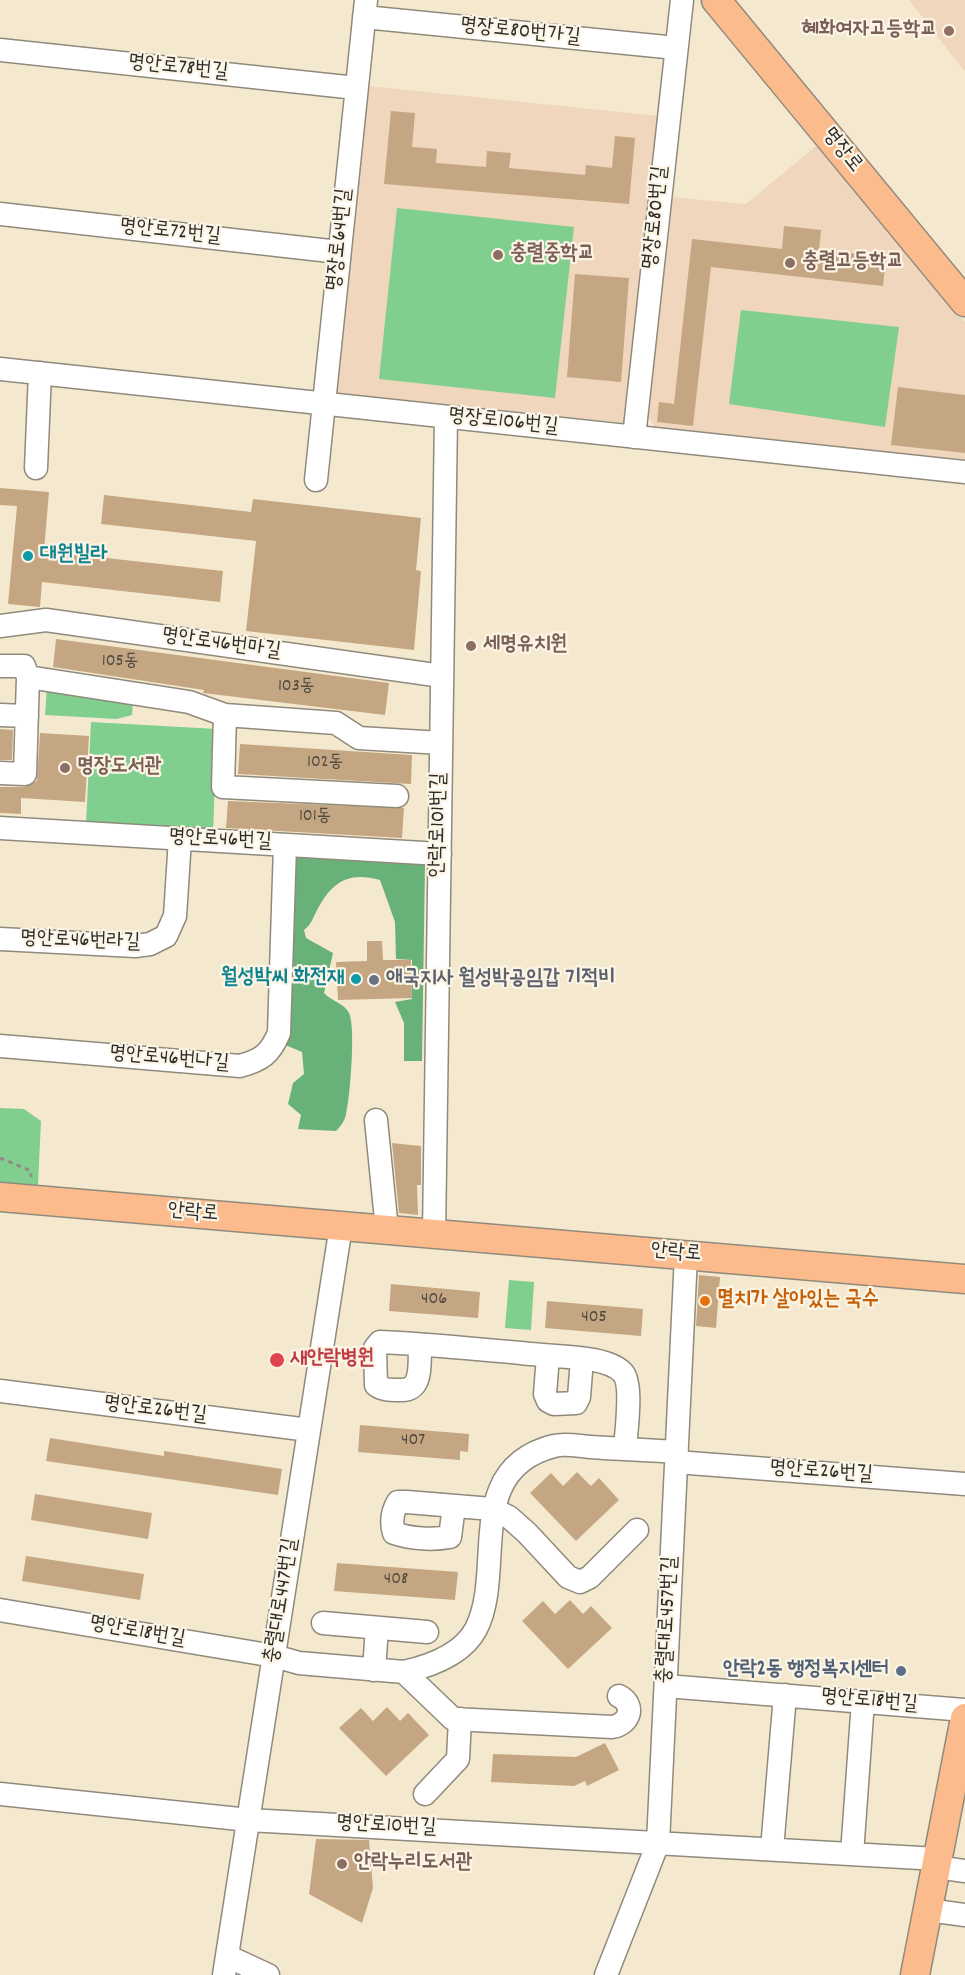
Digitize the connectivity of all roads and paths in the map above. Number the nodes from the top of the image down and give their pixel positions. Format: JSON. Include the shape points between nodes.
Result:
{"nodes":[{"id":1,"x":682,"y":0,"type":"edge"},
{"id":2,"x":716,"y":0,"type":"edge"},
{"id":3,"x":365,"y":8,"type":"edge"},
{"id":4,"x":676,"y":48,"type":"junction"},
{"id":5,"x":0,"y":50,"type":"edge"},
{"id":6,"x":356,"y":88,"type":"junction"},
{"id":7,"x":0,"y":214,"type":"edge"},
{"id":8,"x":339,"y":252,"type":"junction"},
{"id":9,"x":965,"y":302,"type":"edge"},
{"id":10,"x":0,"y":369,"type":"edge"},
{"id":11,"x":40,"y":373,"type":"junction"},
{"id":12,"x":324,"y":404,"type":"junction"},
{"id":13,"x":446,"y":417,"type":"junction"},
{"id":14,"x":634,"y":437,"type":"junction"},
{"id":15,"x":36,"y":468,"type":"dead end"},
{"id":16,"x":965,"y":472,"type":"edge"},
{"id":17,"x":316,"y":480,"type":"dead end"},
{"id":18,"x":0,"y":626,"type":"edge"},
{"id":19,"x":0,"y":666,"type":"edge"},
{"id":20,"x":442,"y":676,"type":"junction"},
{"id":21,"x":28,"y":677,"type":"junction"},
{"id":22,"x":0,"y":715,"type":"edge"},
{"id":23,"x":225,"y":715,"type":"junction"},
{"id":24,"x":27,"y":716,"type":"junction"},
{"id":25,"x":441,"y":743,"type":"junction"},
{"id":26,"x":0,"y":773,"type":"edge"},
{"id":27,"x":398,"y":796,"type":"dead end"},
{"id":28,"x":0,"y":828,"type":"edge"},
{"id":29,"x":180,"y":838,"type":"junction"},
{"id":30,"x":285,"y":845,"type":"junction"},
{"id":31,"x":440,"y":854,"type":"junction"},
{"id":32,"x":0,"y":939,"type":"edge"},
{"id":33,"x":0,"y":1046,"type":"edge"},
{"id":34,"x":376,"y":1120,"type":"dead end"},
{"id":35,"x":0,"y":1158,"type":"edge"},
{"id":36,"x":30,"y":1186,"type":"dead end"},
{"id":37,"x":0,"y":1197,"type":"edge"},
{"id":38,"x":341,"y":1226,"type":"junction"},
{"id":39,"x":387,"y":1230,"type":"junction"},
{"id":40,"x":434,"y":1234,"type":"junction"},
{"id":41,"x":686,"y":1255,"type":"junction"},
{"id":42,"x":965,"y":1279,"type":"edge"},
{"id":43,"x":420,"y":1345,"type":"dead end"},
{"id":44,"x":548,"y":1356,"type":"junction"},
{"id":45,"x":582,"y":1359,"type":"junction"},
{"id":46,"x":0,"y":1391,"type":"edge"},
{"id":47,"x":309,"y":1430,"type":"junction"},
{"id":48,"x":625,"y":1449,"type":"junction"},
{"id":49,"x":676,"y":1457,"type":"junction"},
{"id":50,"x":965,"y":1484,"type":"edge"},
{"id":51,"x":454,"y":1506,"type":"dead end"},
{"id":52,"x":492,"y":1509,"type":"junction"},
{"id":53,"x":637,"y":1530,"type":"dead end"},
{"id":54,"x":0,"y":1610,"type":"edge"},
{"id":55,"x":323,"y":1623,"type":"dead end"},
{"id":56,"x":377,"y":1628,"type":"junction"},
{"id":57,"x":427,"y":1632,"type":"dead end"},
{"id":58,"x":274,"y":1656,"type":"junction"},
{"id":59,"x":374,"y":1670,"type":"junction"},
{"id":60,"x":405,"y":1672,"type":"junction"},
{"id":61,"x":666,"y":1686,"type":"junction"},
{"id":62,"x":785,"y":1695,"type":"junction"},
{"id":63,"x":618,"y":1696,"type":"dead end"},
{"id":64,"x":863,"y":1701,"type":"junction"},
{"id":65,"x":965,"y":1710,"type":"edge"},
{"id":66,"x":965,"y":1718,"type":"edge"},
{"id":67,"x":460,"y":1719,"type":"junction"},
{"id":68,"x":958,"y":1792,"type":"edge"},
{"id":69,"x":0,"y":1794,"type":"edge"},
{"id":70,"x":425,"y":1794,"type":"dead end"},
{"id":71,"x":249,"y":1820,"type":"junction"},
{"id":72,"x":658,"y":1843,"type":"junction"},
{"id":73,"x":772,"y":1849,"type":"junction"},
{"id":74,"x":852,"y":1854,"type":"junction"},
{"id":75,"x":937,"y":1863,"type":"junction"},
{"id":76,"x":965,"y":1870,"type":"edge"},
{"id":77,"x":928,"y":1910,"type":"junction"},
{"id":78,"x":965,"y":1915,"type":"edge"},
{"id":79,"x":226,"y":1966,"type":"edge"},
{"id":80,"x":268,"y":1975,"type":"edge"},
{"id":81,"x":606,"y":1975,"type":"edge"},
{"id":82,"x":915,"y":1975,"type":"edge"}],
"edges":[{"from":1,"to":4,"type":"street","name":"명장로80번길"},
{"from":2,"to":9,"type":"main road","name":"명장로"},
{"from":3,"to":4,"type":"street","name":"명장로80번가길"},
{"from":3,"to":6,"type":"street","name":"명장로64번길"},
{"from":4,"to":14,"type":"street","name":"명장로80번길"},
{"from":5,"to":6,"type":"street","name":"명안로78번길"},
{"from":6,"to":8,"type":"street","name":"명장로64번길"},
{"from":7,"to":8,"type":"street","name":"명안로72번길"},
{"from":8,"to":12,"type":"street","name":"명장로64번길"},
{"from":10,"to":11,"type":"street","name":"명장로106번길"},
{"from":11,"to":12,"type":"street","name":"명장로106번길"},
{"from":11,"to":15,"type":"street"},
{"from":12,"to":13,"type":"street","name":"명장로106번길"},
{"from":12,"to":17,"type":"street","name":"명장로64번길"},
{"from":13,"to":14,"type":"street","name":"명장로106번길"},
{"from":13,"to":20,"type":"street","name":"안락로101번길"},
{"from":14,"to":16,"type":"street","name":"명장로106번길"},
{"from":18,"to":20,"type":"street","name":"명안로46번마길","via":[[46,620]]},
{"from":19,"to":21,"type":"street","via":[[24,666]]},
{"from":20,"to":25,"type":"street","name":"안락로101번길"},
{"from":21,"to":23,"type":"street","via":[[189,702]]},
{"from":21,"to":24,"type":"street"},
{"from":22,"to":24,"type":"street"},
{"from":23,"to":25,"type":"street","via":[[336,723],[359,738]]},
{"from":23,"to":27,"type":"street","via":[[223,787]]},
{"from":24,"to":26,"type":"street","via":[[25,774]]},
{"from":25,"to":31,"type":"street","name":"안락로101번길"},
{"from":28,"to":29,"type":"street","name":"명안로46번길"},
{"from":29,"to":30,"type":"street","name":"명안로46번길"},
{"from":29,"to":32,"type":"street","name":"명안로46번라길","via":[[174,916],[166,936],[135,946]]},
{"from":30,"to":31,"type":"street","name":"명안로46번길"},
{"from":30,"to":33,"type":"street","name":"명안로46번나길","via":[[279,1034],[271,1051],[258,1061],[240,1066]]},
{"from":31,"to":40,"type":"street","name":"안락로101번길"},
{"from":34,"to":39,"type":"street"},
{"from":35,"to":36,"type":"path","via":[[32,1171]]},
{"from":37,"to":38,"type":"main road","name":"안락로"},
{"from":38,"to":39,"type":"main road","name":"안락로"},
{"from":38,"to":47,"type":"street","name":"충렬대로447번길"},
{"from":39,"to":40,"type":"main road","name":"안락로"},
{"from":40,"to":41,"type":"main road","name":"안락로"},
{"from":41,"to":42,"type":"main road","name":"안락로"},
{"from":41,"to":49,"type":"street","name":"충렬대로457번길"},
{"from":43,"to":44,"type":"street"},
{"from":44,"to":45,"type":"street"},
{"from":44,"to":45,"type":"street","via":[[545,1394],[554,1404],[576,1404]]},
{"from":45,"to":48,"type":"street","via":[[613,1365],[628,1382]]},
{"from":46,"to":47,"type":"street","name":"명안로26번길"},
{"from":47,"to":58,"type":"street","name":"충렬대로447번길"},
{"from":48,"to":49,"type":"street","name":"명안로26번길"},
{"from":48,"to":52,"type":"street","name":"명안로26번길","via":[[555,1445],[530,1454],[510,1473]]},
{"from":49,"to":50,"type":"street","name":"명안로26번길"},
{"from":49,"to":61,"type":"street","name":"충렬대로457번길"},
{"from":51,"to":52,"type":"street"},
{"from":52,"to":53,"type":"street","via":[[509,1517],[568,1577],[579,1582],[590,1578]]},
{"from":52,"to":60,"type":"street","name":"명안로18번길","via":[[484,1605],[475,1631],[428,1667]]},
{"from":54,"to":58,"type":"street","name":"명안로18번길"},
{"from":55,"to":56,"type":"street"},
{"from":56,"to":57,"type":"street"},
{"from":56,"to":59,"type":"street"},
{"from":58,"to":59,"type":"street","name":"명안로18번길","via":[[298,1663]]},
{"from":58,"to":71,"type":"street","name":"충렬대로447번길"},
{"from":59,"to":60,"type":"street","name":"명안로18번길"},
{"from":60,"to":67,"type":"street","via":[[453,1719]]},
{"from":61,"to":62,"type":"street","name":"명안로18번길"},
{"from":61,"to":72,"type":"street","name":"충렬대로457번길"},
{"from":62,"to":64,"type":"street","name":"명안로18번길"},
{"from":62,"to":73,"type":"street"},
{"from":63,"to":67,"type":"street","via":[[630,1708],[628,1717],[612,1727]]},
{"from":64,"to":65,"type":"street","name":"명안로18번길"},
{"from":64,"to":74,"type":"street"},
{"from":66,"to":68,"type":"main road"},
{"from":67,"to":70,"type":"street","via":[[458,1759]]},
{"from":68,"to":75,"type":"main road"},
{"from":69,"to":71,"type":"street","name":"명안로10번길"},
{"from":71,"to":72,"type":"street","name":"명안로10번길"},
{"from":71,"to":79,"type":"street","name":"충렬대로447번길"},
{"from":72,"to":73,"type":"street","name":"명안로10번길"},
{"from":72,"to":81,"type":"street","name":"충렬대로457번길"},
{"from":73,"to":74,"type":"street","name":"명안로10번길"},
{"from":74,"to":75,"type":"street","name":"명안로10번길"},
{"from":75,"to":76,"type":"street","name":"명안로10번길"},
{"from":75,"to":77,"type":"main road"},
{"from":77,"to":78,"type":"street"},
{"from":77,"to":82,"type":"main road"},
{"from":79,"to":80,"type":"street"}]}
